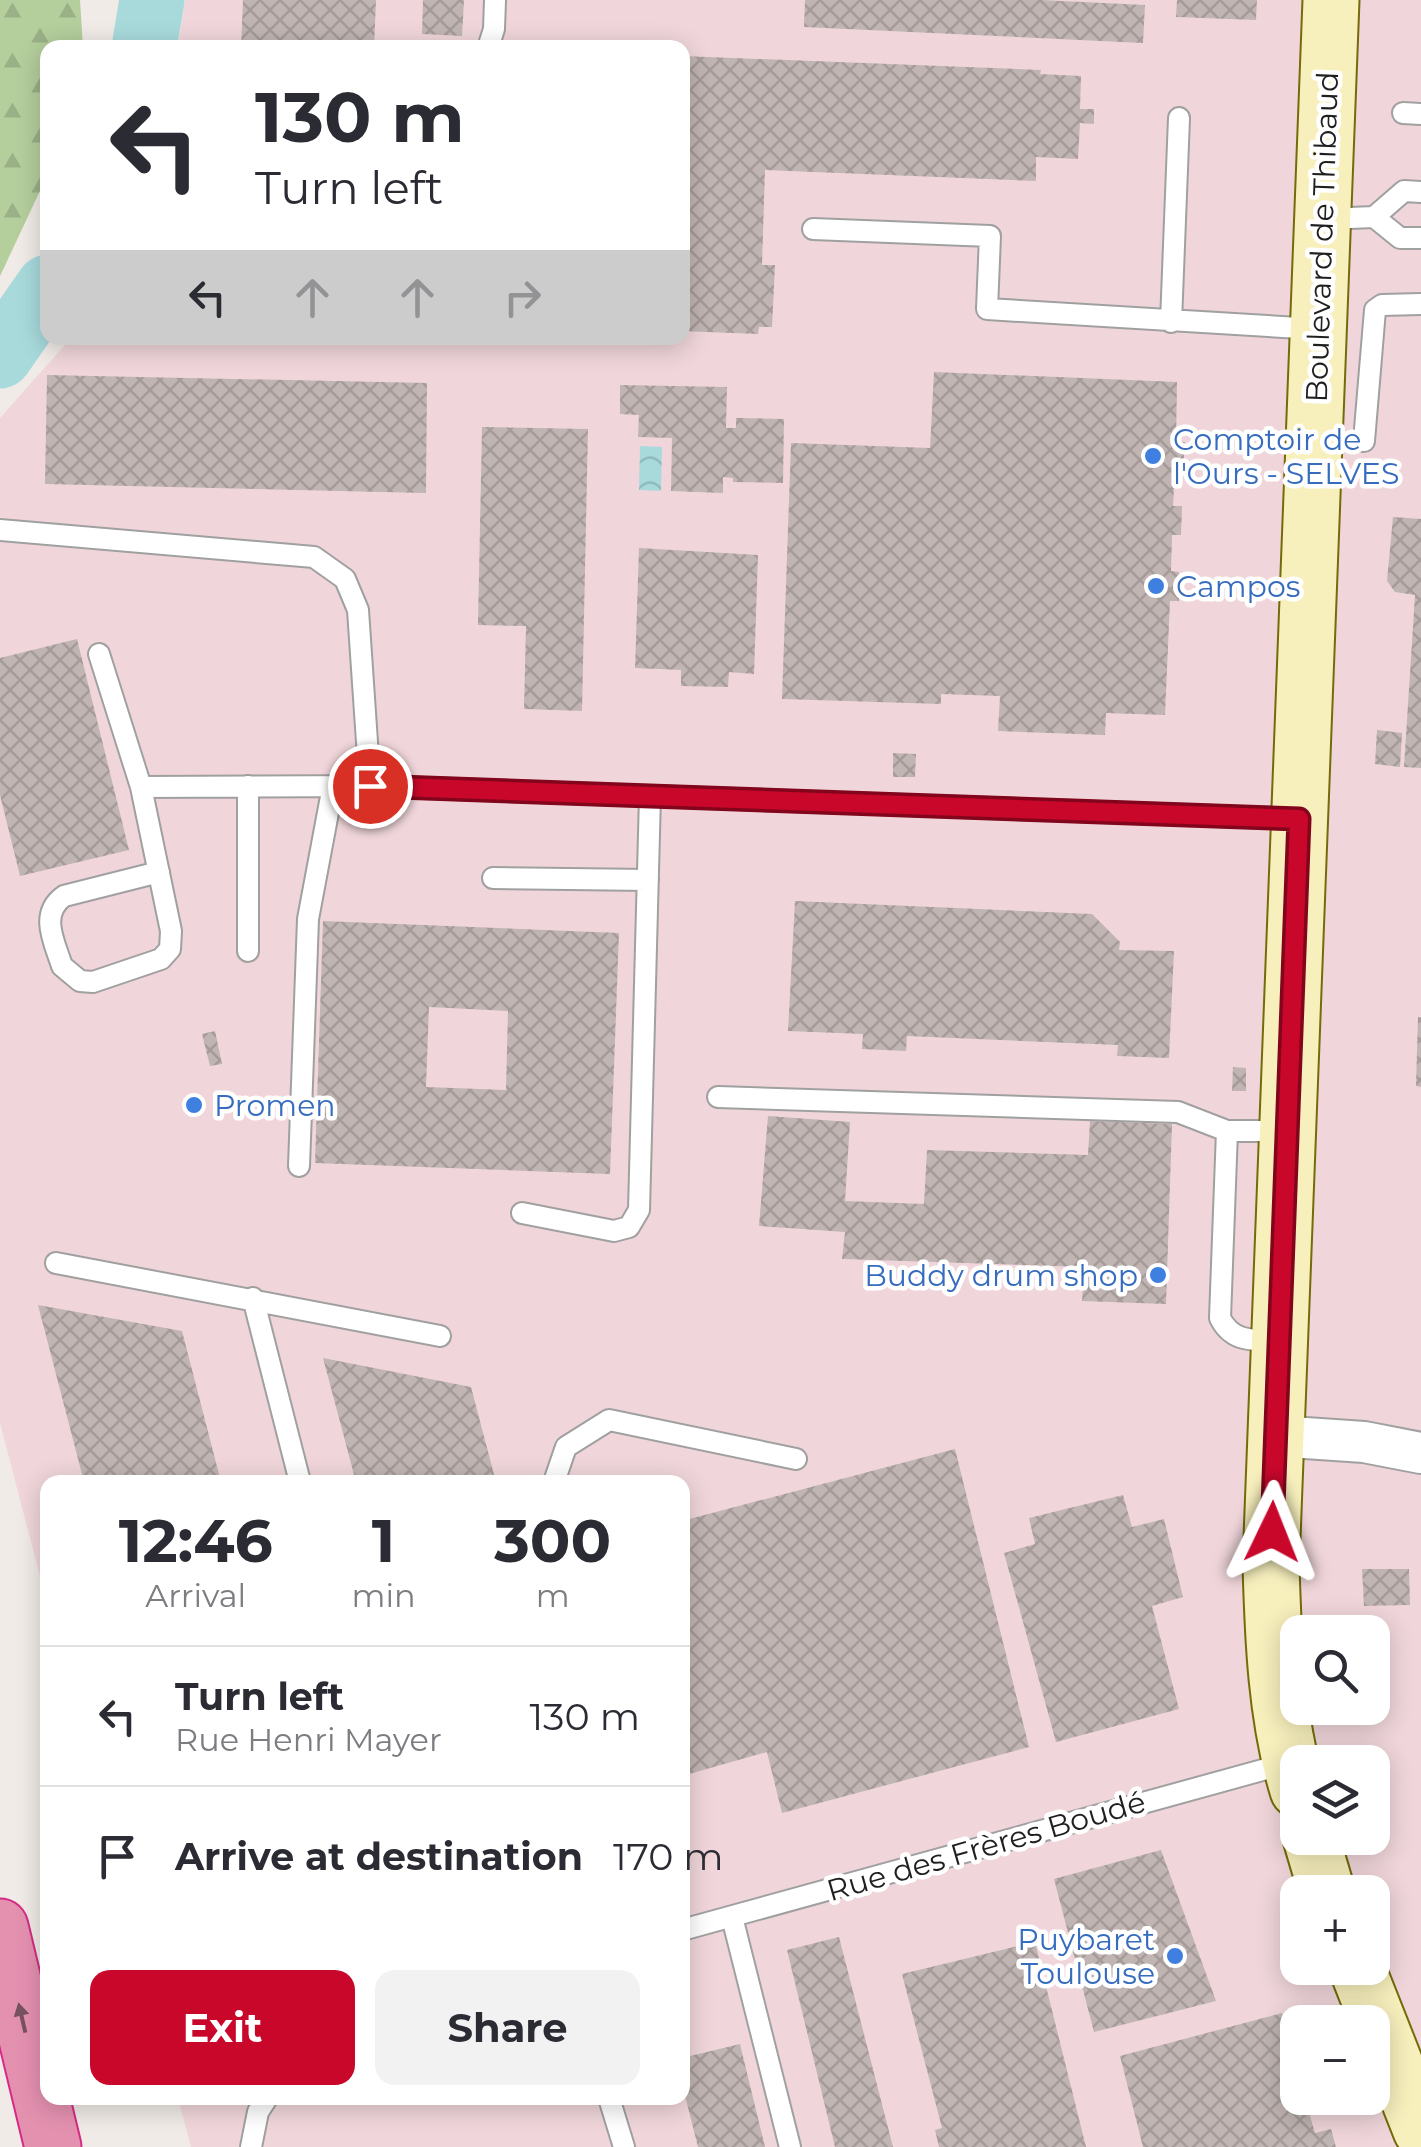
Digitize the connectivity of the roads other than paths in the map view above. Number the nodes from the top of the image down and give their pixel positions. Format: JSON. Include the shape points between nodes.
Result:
{"nodes":[{"id":1,"x":495,"y":0,"type":"edge"},
{"id":2,"x":1331,"y":0,"type":"edge"},
{"id":3,"x":491,"y":40,"type":"edge"},
{"id":4,"x":1180,"y":118,"type":"dead end"},
{"id":5,"x":1421,"y":192,"type":"edge"},
{"id":6,"x":1349,"y":218,"type":"junction"},
{"id":7,"x":813,"y":230,"type":"dead end"},
{"id":8,"x":1421,"y":238,"type":"edge"},
{"id":9,"x":1421,"y":304,"type":"edge"},
{"id":10,"x":1171,"y":322,"type":"junction"},
{"id":11,"x":1318,"y":330,"type":"junction"},
{"id":12,"x":1364,"y":441,"type":"dead end"},
{"id":13,"x":0,"y":530,"type":"edge"},
{"id":14,"x":99,"y":654,"type":"dead end"},
{"id":15,"x":248,"y":786,"type":"junction"},
{"id":16,"x":333,"y":786,"type":"junction"},
{"id":17,"x":370,"y":786,"type":"junction"},
{"id":18,"x":141,"y":787,"type":"junction"},
{"id":19,"x":650,"y":796,"type":"junction"},
{"id":20,"x":1299,"y":819,"type":"junction"},
{"id":21,"x":159,"y":872,"type":"junction"},
{"id":22,"x":493,"y":878,"type":"dead end"},
{"id":23,"x":648,"y":880,"type":"junction"},
{"id":24,"x":248,"y":951,"type":"dead end"},
{"id":25,"x":718,"y":1097,"type":"dead end"},
{"id":26,"x":1227,"y":1131,"type":"junction"},
{"id":27,"x":1287,"y":1131,"type":"junction"},
{"id":28,"x":298,"y":1166,"type":"dead end"},
{"id":29,"x":522,"y":1213,"type":"dead end"},
{"id":30,"x":56,"y":1263,"type":"dead end"},
{"id":31,"x":253,"y":1298,"type":"junction"},
{"id":32,"x":440,"y":1336,"type":"dead end"},
{"id":33,"x":1279,"y":1342,"type":"junction"},
{"id":34,"x":1276,"y":1436,"type":"junction"},
{"id":35,"x":1421,"y":1453,"type":"edge"},
{"id":36,"x":796,"y":1459,"type":"dead end"},
{"id":37,"x":298,"y":1475,"type":"edge"},
{"id":38,"x":556,"y":1475,"type":"edge"},
{"id":39,"x":1289,"y":1745,"type":"edge"},
{"id":40,"x":1280,"y":1780,"type":"edge"},
{"id":41,"x":732,"y":1917,"type":"junction"},
{"id":42,"x":0,"y":1926,"type":"edge"},
{"id":43,"x":690,"y":1928,"type":"edge"},
{"id":44,"x":1364,"y":1985,"type":"edge"},
{"id":45,"x":40,"y":2093,"type":"edge"},
{"id":46,"x":43,"y":2105,"type":"edge"},
{"id":47,"x":262,"y":2105,"type":"edge"},
{"id":48,"x":611,"y":2105,"type":"edge"},
{"id":49,"x":1419,"y":2116,"type":"edge"},
{"id":50,"x":53,"y":2147,"type":"edge"},
{"id":51,"x":251,"y":2147,"type":"edge"},
{"id":52,"x":624,"y":2147,"type":"edge"},
{"id":53,"x":790,"y":2147,"type":"edge"}],
"edges":[{"from":1,"to":3,"type":"lane"},
{"from":2,"to":6,"type":"street","name":"Boulevard de Thibaud"},
{"from":4,"to":10,"type":"lane"},
{"from":5,"to":6,"type":"lane","via":[[1404,191]]},
{"from":6,"to":8,"type":"lane","via":[[1400,238]]},
{"from":6,"to":11,"type":"street","name":"Boulevard de Thibaud"},
{"from":7,"to":10,"type":"lane","via":[[990,236],[987,309]]},
{"from":9,"to":12,"type":"lane","via":[[1375,310]]},
{"from":10,"to":11,"type":"lane"},
{"from":11,"to":20,"type":"street","name":"Boulevard de Thibaud"},
{"from":13,"to":17,"type":"lane","via":[[314,558],[345,579],[358,610]]},
{"from":14,"to":18,"type":"lane"},
{"from":15,"to":16,"type":"lane"},
{"from":15,"to":18,"type":"lane"},
{"from":15,"to":24,"type":"lane"},
{"from":16,"to":17,"type":"lane"},
{"from":16,"to":28,"type":"lane","via":[[308,919]]},
{"from":17,"to":19,"type":"lane"},
{"from":18,"to":21,"type":"lane"},
{"from":19,"to":20,"type":"lane"},
{"from":19,"to":23,"type":"lane"},
{"from":20,"to":27,"type":"street","name":"Boulevard de Thibaud"},
{"from":21,"to":21,"type":"lane","via":[[171,931],[170,949],[161,959],[93,982],[67,972],[49,921],[56,901]]},
{"from":22,"to":23,"type":"lane"},
{"from":23,"to":29,"type":"lane","via":[[639,1210],[629,1228],[614,1231]]},
{"from":25,"to":26,"type":"lane","via":[[1178,1112]]},
{"from":26,"to":27,"type":"lane"},
{"from":26,"to":33,"type":"lane","via":[[1220,1318],[1237,1338]]},
{"from":27,"to":33,"type":"street","name":"Boulevard de Thibaud"},
{"from":30,"to":31,"type":"lane"},
{"from":31,"to":32,"type":"lane"},
{"from":31,"to":37,"type":"lane"},
{"from":33,"to":34,"type":"street","name":"Boulevard de Thibaud"},
{"from":34,"to":35,"type":"street"},
{"from":34,"to":39,"type":"street","name":"Boulevard de Thibaud","via":[[1270,1564]]},
{"from":36,"to":38,"type":"lane","via":[[609,1420],[566,1448]]},
{"from":40,"to":41,"type":"lane","name":"Rue des Frères Boudé"},
{"from":41,"to":43,"type":"lane","name":"Rue des Frères Boudé"},
{"from":41,"to":53,"type":"lane"},
{"from":45,"to":42,"type":"highway","one_way":true},
{"from":44,"to":49,"type":"street"},
{"from":50,"to":46,"type":"highway","one_way":true},
{"from":47,"to":51,"type":"lane"},
{"from":48,"to":52,"type":"lane"}]}
